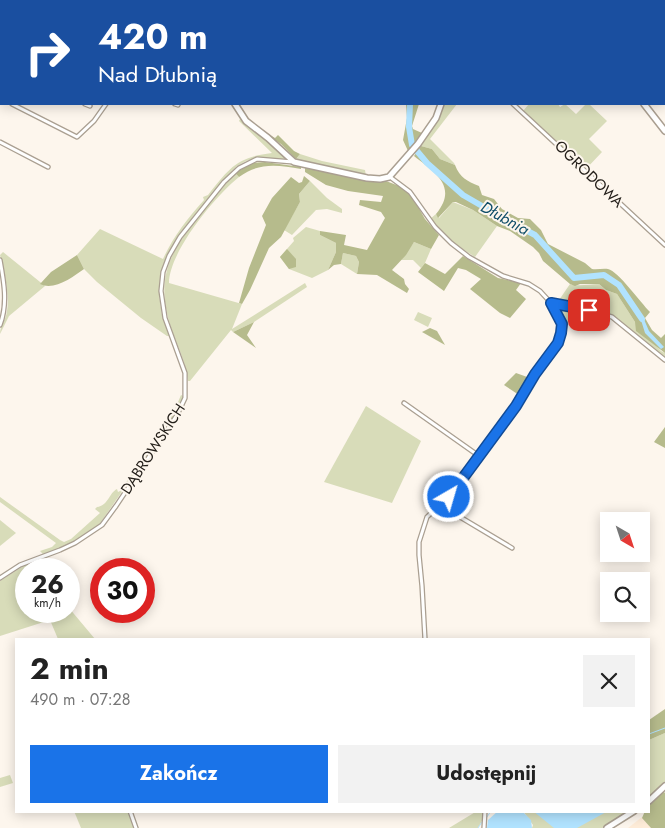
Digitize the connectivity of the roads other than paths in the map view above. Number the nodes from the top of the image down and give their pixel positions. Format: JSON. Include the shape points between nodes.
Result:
{"nodes":[{"id":1,"x":14,"y":105,"type":"edge"},
{"id":2,"x":105,"y":105,"type":"edge"},
{"id":3,"x":235,"y":105,"type":"edge"},
{"id":4,"x":441,"y":105,"type":"edge"},
{"id":5,"x":515,"y":105,"type":"edge"},
{"id":6,"x":645,"y":105,"type":"edge"},
{"id":7,"x":665,"y":131,"type":"edge"},
{"id":8,"x":0,"y":142,"type":"edge"},
{"id":9,"x":294,"y":162,"type":"junction"},
{"id":10,"x":48,"y":167,"type":"dead end"},
{"id":11,"x":389,"y":177,"type":"junction"},
{"id":12,"x":665,"y":245,"type":"edge"},
{"id":13,"x":0,"y":260,"type":"edge"},
{"id":14,"x":551,"y":303,"type":"junction"},
{"id":15,"x":0,"y":325,"type":"edge"},
{"id":16,"x":665,"y":360,"type":"edge"},
{"id":17,"x":404,"y":403,"type":"dead end"},
{"id":18,"x":479,"y":456,"type":"junction"},
{"id":19,"x":440,"y":505,"type":"junction"},
{"id":20,"x":512,"y":548,"type":"dead end"},
{"id":21,"x":0,"y":578,"type":"edge"},
{"id":22,"x":424,"y":638,"type":"edge"},
{"id":23,"x":665,"y":786,"type":"edge"},
{"id":24,"x":650,"y":800,"type":"edge"},
{"id":25,"x":131,"y":813,"type":"edge"},
{"id":26,"x":485,"y":813,"type":"edge"},
{"id":27,"x":631,"y":813,"type":"edge"},
{"id":28,"x":136,"y":828,"type":"edge"},
{"id":29,"x":484,"y":828,"type":"edge"},
{"id":30,"x":607,"y":828,"type":"edge"}],
"edges":[{"from":1,"to":2,"type":"street","via":[[77,137]]},
{"from":3,"to":9,"type":"street","via":[[246,122]]},
{"from":4,"to":11,"type":"street","via":[[436,118],[411,154]]},
{"from":5,"to":12,"type":"street","name":"OGRODOWA"},
{"from":6,"to":7,"type":"street"},
{"from":8,"to":10,"type":"street"},
{"from":9,"to":11,"type":"street","name":"DĄBROWSKICH","via":[[367,178]]},
{"from":9,"to":21,"type":"street","name":"DĄBROWSKICH","via":[[256,159],[239,168],[180,237],[169,256],[160,291],[165,318],[185,373],[186,398],[116,506],[102,525],[75,543],[20,565]]},
{"from":11,"to":14,"type":"street","via":[[410,192],[436,227],[469,257],[502,276],[529,284]]},
{"from":13,"to":15,"type":"street","via":[[5,298],[5,312]]},
{"from":14,"to":16,"type":"street","via":[[612,317]]},
{"from":14,"to":18,"type":"street","via":[[562,324],[558,343]]},
{"from":17,"to":18,"type":"street"},
{"from":18,"to":19,"type":"street","via":[[457,489]]},
{"from":19,"to":20,"type":"street"},
{"from":19,"to":22,"type":"street","via":[[427,518],[419,542]]},
{"from":23,"to":24,"type":"street"},
{"from":25,"to":28,"type":"street"},
{"from":26,"to":29,"type":"street"},
{"from":27,"to":30,"type":"street"}]}
